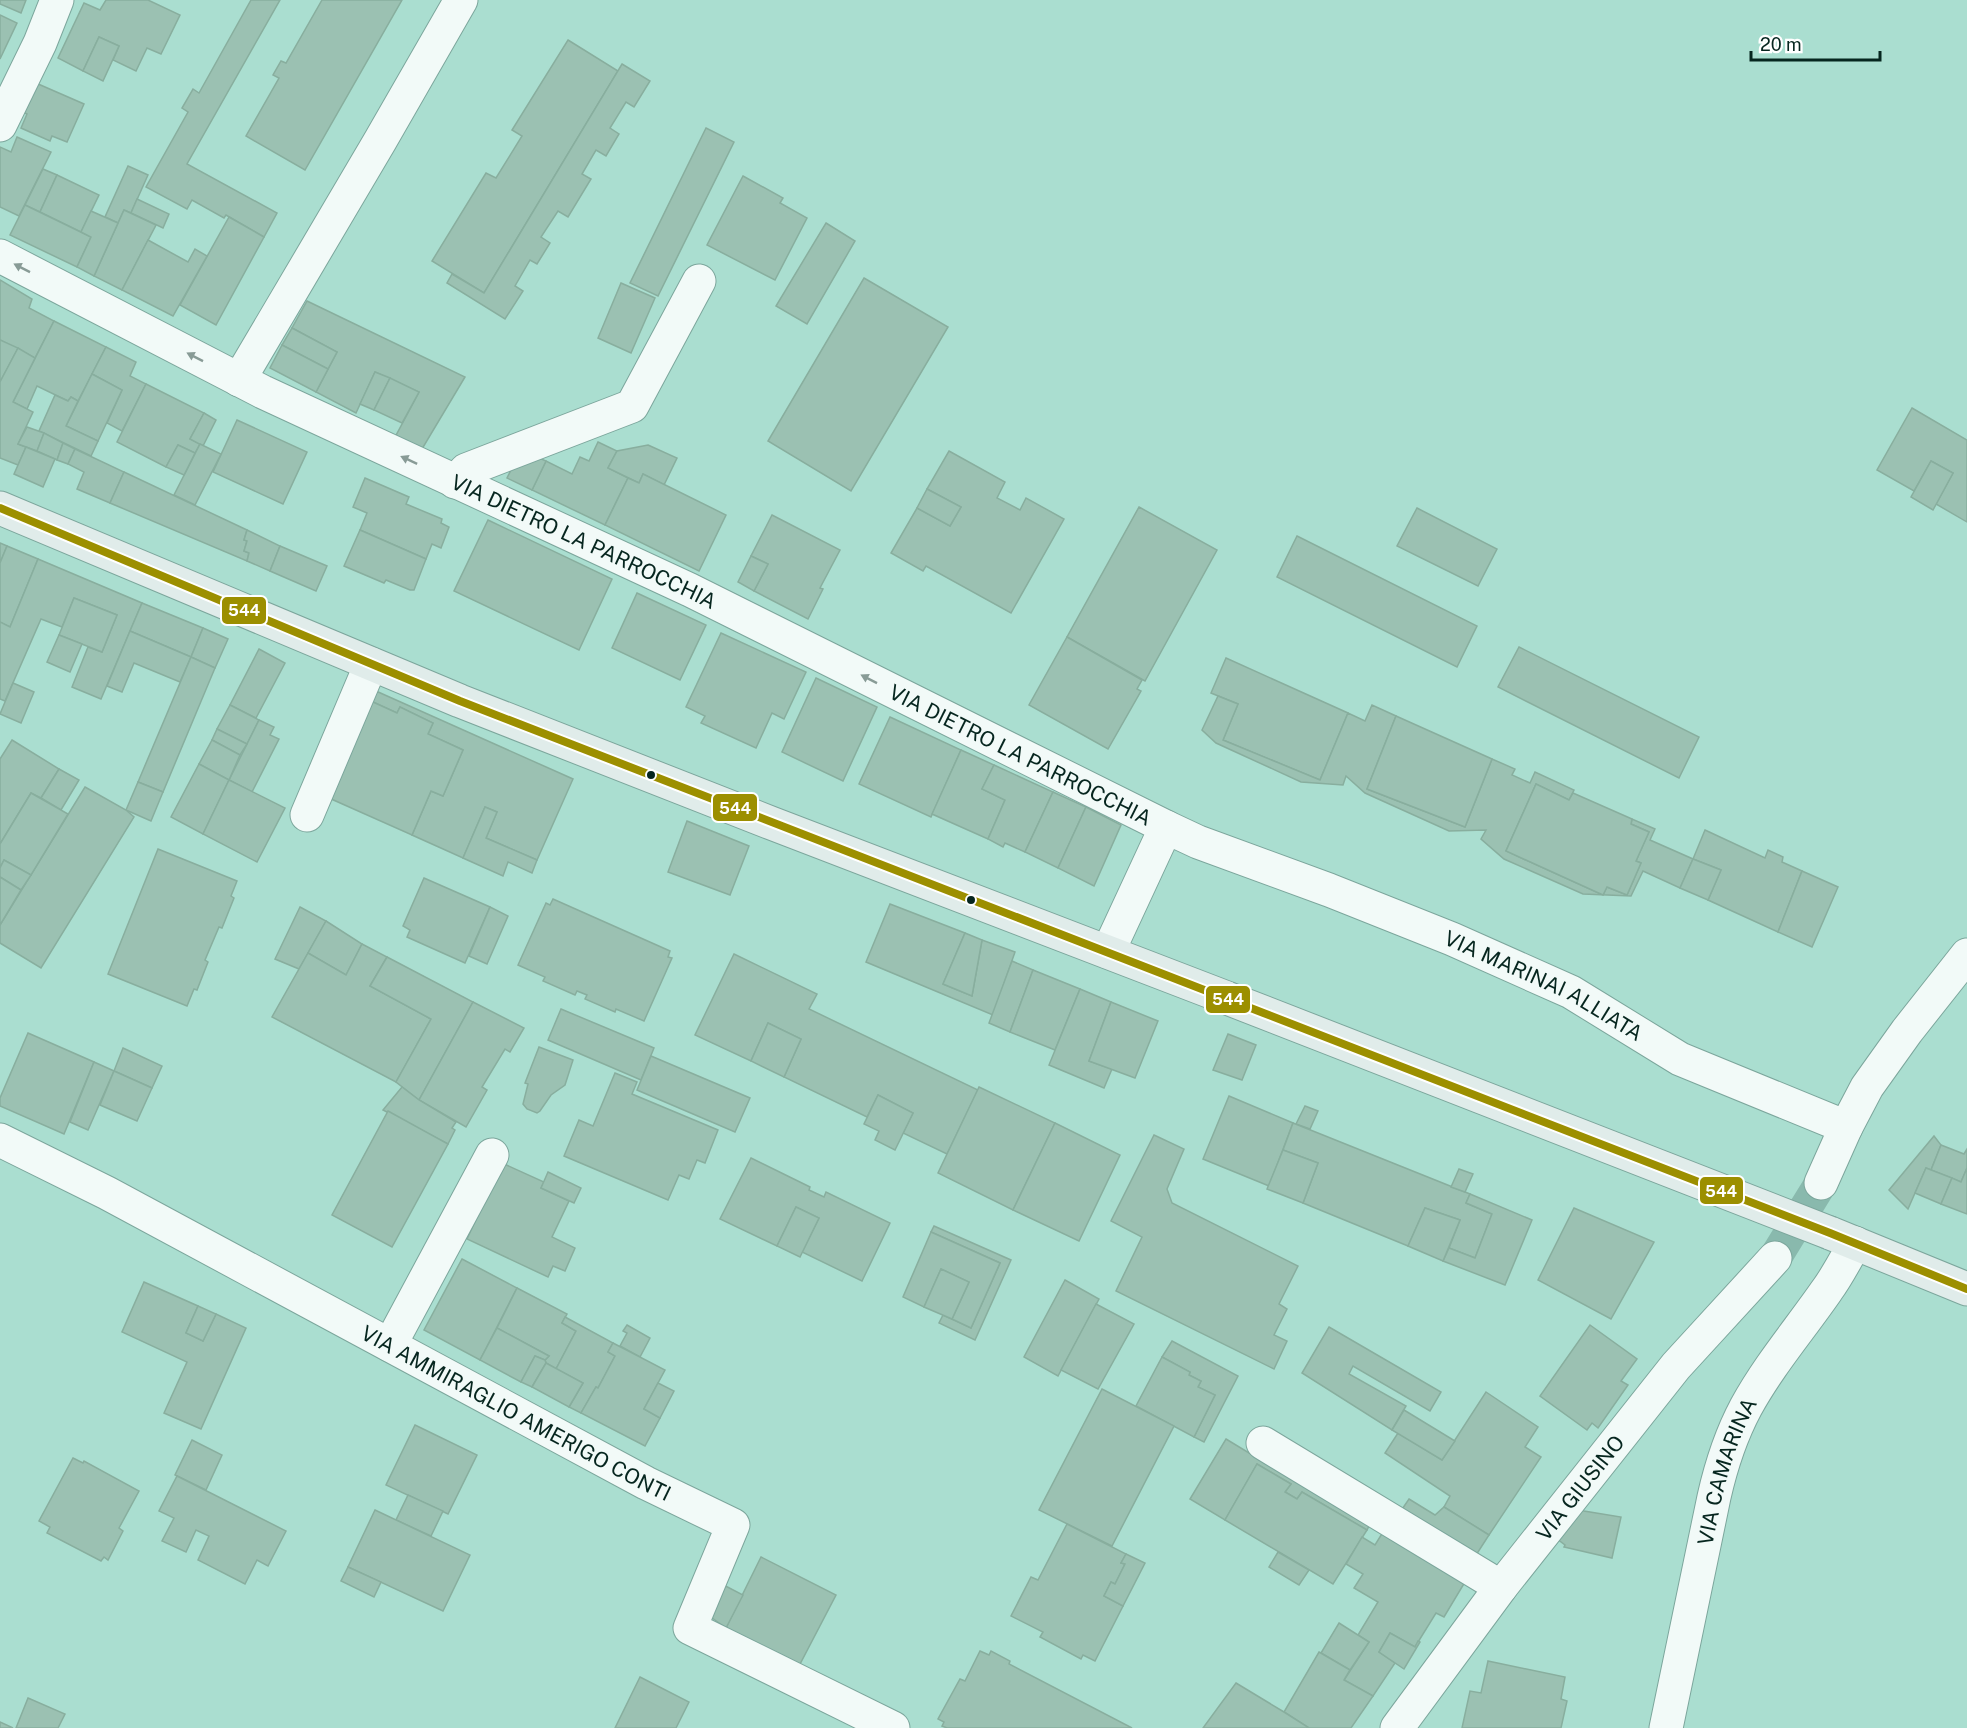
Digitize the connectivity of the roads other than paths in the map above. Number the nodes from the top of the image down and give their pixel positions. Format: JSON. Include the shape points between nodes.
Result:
{"nodes":[{"id":1,"x":57,"y":0,"type":"edge"},
{"id":2,"x":461,"y":0,"type":"edge"},
{"id":3,"x":0,"y":125,"type":"edge"},
{"id":4,"x":0,"y":256,"type":"edge"},
{"id":5,"x":699,"y":280,"type":"dead end"},
{"id":6,"x":239,"y":380,"type":"junction"},
{"id":7,"x":455,"y":482,"type":"junction"},
{"id":8,"x":0,"y":508,"type":"edge"},
{"id":9,"x":371,"y":664,"type":"junction"},
{"id":10,"x":307,"y":815,"type":"dead end"},
{"id":11,"x":1166,"y":827,"type":"junction"},
{"id":12,"x":1108,"y":952,"type":"junction"},
{"id":13,"x":1967,"y":955,"type":"edge"},
{"id":14,"x":1846,"y":1127,"type":"junction"},
{"id":15,"x":0,"y":1140,"type":"edge"},
{"id":16,"x":492,"y":1155,"type":"dead end"},
{"id":17,"x":1821,"y":1183,"type":"tunnel mouth"},
{"id":18,"x":1843,"y":1238,"type":"junction"},
{"id":19,"x":1775,"y":1258,"type":"tunnel mouth"},
{"id":20,"x":1967,"y":1289,"type":"edge"},
{"id":21,"x":390,"y":1345,"type":"junction"},
{"id":22,"x":1263,"y":1443,"type":"dead end"},
{"id":23,"x":1501,"y":1587,"type":"junction"},
{"id":24,"x":892,"y":1728,"type":"edge"},
{"id":25,"x":1397,"y":1728,"type":"edge"},
{"id":26,"x":1666,"y":1728,"type":"edge"}],
"edges":[{"from":1,"to":3,"type":"street"},
{"from":2,"to":6,"type":"street"},
{"from":6,"to":4,"type":"street","name":"VIA DIETRO LA PARROCCHIA","one_way":true},
{"from":5,"to":7,"type":"street","via":[[632,406],[466,470]]},
{"from":7,"to":6,"type":"street","name":"VIA DIETRO LA PARROCCHIA","one_way":true},
{"from":11,"to":7,"type":"street","name":"VIA DIETRO LA PARROCCHIA","one_way":true,"via":[[690,590]]},
{"from":8,"to":9,"type":"street"},
{"from":9,"to":10,"type":"street"},
{"from":9,"to":12,"type":"street"},
{"from":11,"to":12,"type":"street"},
{"from":11,"to":14,"type":"street","name":"VIA MARINAI ALLIATA","via":[[1452,939],[1571,992],[1680,1059]]},
{"from":12,"to":18,"type":"street","bridge":true},
{"from":13,"to":14,"type":"street","via":[[1867,1087]]},
{"from":14,"to":17,"type":"street"},
{"from":15,"to":21,"type":"street","name":"VIA AMMIRAGLIO AMERIGO CONTI"},
{"from":16,"to":21,"type":"street"},
{"from":18,"to":20,"type":"street"},
{"from":18,"to":26,"type":"street","name":"VIA CAMARINA","via":[[1829,1288],[1769,1370],[1731,1440],[1714,1497]]},
{"from":19,"to":23,"type":"street","name":"VIA GIUSINO","via":[[1676,1366]]},
{"from":21,"to":24,"type":"street","name":"VIA AMMIRAGLIO AMERIGO CONTI","via":[[646,1483],[733,1525],[690,1628]]},
{"from":22,"to":23,"type":"street"},
{"from":23,"to":25,"type":"street","name":"VIA GIUSINO"}]}
